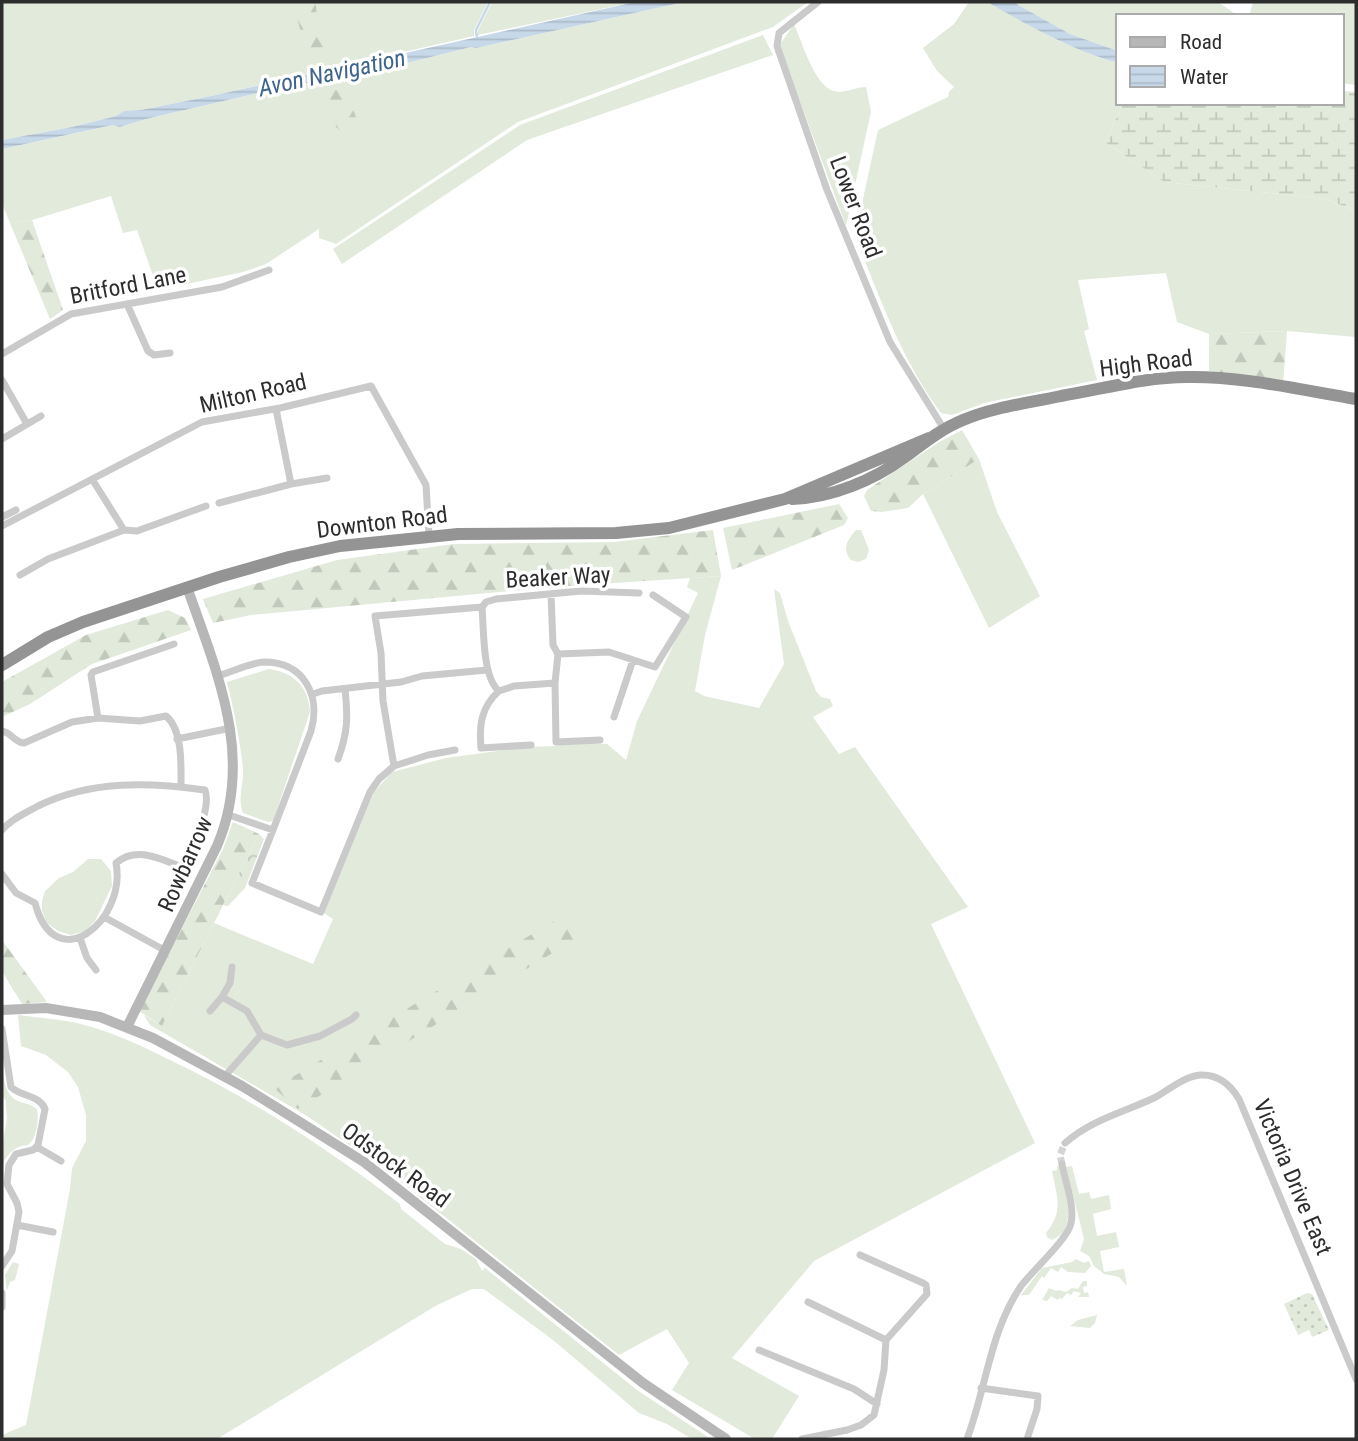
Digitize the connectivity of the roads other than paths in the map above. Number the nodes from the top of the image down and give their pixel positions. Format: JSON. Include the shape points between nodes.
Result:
{"nodes":[{"id":1,"x":818,"y":2,"type":"edge"},
{"id":2,"x":269,"y":270,"type":"dead end"},
{"id":3,"x":127,"y":304,"type":"junction"},
{"id":4,"x":170,"y":353,"type":"dead end"},
{"id":5,"x":2,"y":354,"type":"edge"},
{"id":6,"x":2,"y":380,"type":"edge"},
{"id":7,"x":1356,"y":399,"type":"edge"},
{"id":8,"x":276,"y":408,"type":"junction"},
{"id":9,"x":41,"y":416,"type":"dead end"},
{"id":10,"x":27,"y":424,"type":"junction"},
{"id":11,"x":944,"y":429,"type":"junction"},
{"id":12,"x":2,"y":439,"type":"edge"},
{"id":13,"x":92,"y":478,"type":"junction"},
{"id":14,"x":327,"y":478,"type":"dead end"},
{"id":15,"x":291,"y":484,"type":"junction"},
{"id":16,"x":219,"y":503,"type":"dead end"},
{"id":17,"x":206,"y":506,"type":"dead end"},
{"id":18,"x":16,"y":510,"type":"dead end"},
{"id":19,"x":2,"y":517,"type":"edge"},
{"id":20,"x":2,"y":526,"type":"edge"},
{"id":21,"x":124,"y":530,"type":"junction"},
{"id":22,"x":429,"y":536,"type":"junction"},
{"id":23,"x":20,"y":575,"type":"dead end"},
{"id":24,"x":187,"y":587,"type":"junction"},
{"id":25,"x":639,"y":593,"type":"dead end"},
{"id":26,"x":551,"y":594,"type":"junction"},
{"id":27,"x":653,"y":594,"type":"dead end"},
{"id":28,"x":482,"y":607,"type":"junction"},
{"id":29,"x":174,"y":644,"type":"dead end"},
{"id":30,"x":558,"y":654,"type":"junction"},
{"id":31,"x":633,"y":660,"type":"junction"},
{"id":32,"x":2,"y":665,"type":"edge"},
{"id":33,"x":487,"y":670,"type":"junction"},
{"id":34,"x":217,"y":676,"type":"junction"},
{"id":35,"x":555,"y":683,"type":"junction"},
{"id":36,"x":382,"y":685,"type":"junction"},
{"id":37,"x":345,"y":689,"type":"junction"},
{"id":38,"x":499,"y":691,"type":"junction"},
{"id":39,"x":313,"y":694,"type":"junction"},
{"id":40,"x":614,"y":717,"type":"dead end"},
{"id":41,"x":98,"y":718,"type":"junction"},
{"id":42,"x":231,"y":729,"type":"junction"},
{"id":43,"x":2,"y":731,"type":"edge"},
{"id":44,"x":177,"y":738,"type":"junction"},
{"id":45,"x":600,"y":740,"type":"dead end"},
{"id":46,"x":556,"y":742,"type":"junction"},
{"id":47,"x":545,"y":744,"type":"dead end"},
{"id":48,"x":531,"y":745,"type":"dead end"},
{"id":49,"x":455,"y":750,"type":"dead end"},
{"id":50,"x":338,"y":759,"type":"dead end"},
{"id":51,"x":394,"y":766,"type":"junction"},
{"id":52,"x":181,"y":787,"type":"junction"},
{"id":53,"x":229,"y":815,"type":"junction"},
{"id":54,"x":2,"y":830,"type":"edge"},
{"id":55,"x":273,"y":831,"type":"junction"},
{"id":56,"x":2,"y":874,"type":"edge"},
{"id":57,"x":104,"y":917,"type":"junction"},
{"id":58,"x":80,"y":938,"type":"junction"},
{"id":59,"x":166,"y":951,"type":"junction"},
{"id":60,"x":232,"y":967,"type":"dead end"},
{"id":61,"x":96,"y":970,"type":"dead end"},
{"id":62,"x":222,"y":997,"type":"junction"},
{"id":63,"x":2,"y":1010,"type":"edge"},
{"id":64,"x":210,"y":1011,"type":"dead end"},
{"id":65,"x":352,"y":1016,"type":"dead end"},
{"id":66,"x":127,"y":1027,"type":"junction"},
{"id":67,"x":2,"y":1029,"type":"edge"},
{"id":68,"x":261,"y":1035,"type":"junction"},
{"id":69,"x":225,"y":1076,"type":"junction"},
{"id":70,"x":1065,"y":1143,"type":"dead end"},
{"id":71,"x":37,"y":1147,"type":"junction"},
{"id":72,"x":61,"y":1161,"type":"dead end"},
{"id":73,"x":1062,"y":1164,"type":"tunnel mouth"},
{"id":74,"x":5,"y":1172,"type":"edge"},
{"id":75,"x":16,"y":1225,"type":"junction"},
{"id":76,"x":53,"y":1232,"type":"dead end"},
{"id":77,"x":860,"y":1255,"type":"dead end"},
{"id":78,"x":2,"y":1266,"type":"edge"},
{"id":79,"x":2,"y":1293,"type":"edge"},
{"id":80,"x":808,"y":1302,"type":"dead end"},
{"id":81,"x":2,"y":1307,"type":"edge"},
{"id":82,"x":886,"y":1340,"type":"junction"},
{"id":83,"x":759,"y":1350,"type":"dead end"},
{"id":84,"x":1356,"y":1379,"type":"edge"},
{"id":85,"x":981,"y":1388,"type":"junction"},
{"id":86,"x":877,"y":1404,"type":"junction"},
{"id":87,"x":726,"y":1439,"type":"edge"},
{"id":88,"x":802,"y":1439,"type":"edge"},
{"id":89,"x":967,"y":1439,"type":"edge"},
{"id":90,"x":1027,"y":1439,"type":"edge"}],
"edges":[{"from":1,"to":11,"type":"street","name":"Lower Road","via":[[779,33],[777,46],[827,190],[890,342]]},
{"from":2,"to":3,"type":"street","name":"Britford Lane","via":[[222,287]]},
{"from":3,"to":4,"type":"street","via":[[148,351]]},
{"from":3,"to":5,"type":"street","name":"Britford Lane","via":[[71,314]]},
{"from":6,"to":10,"type":"street"},
{"from":7,"to":11,"type":"highway","name":"High Road","via":[[1229,380],[1167,378],[998,409]]},
{"from":8,"to":13,"type":"street","name":"Milton Road","via":[[202,422]]},
{"from":8,"to":15,"type":"street"},
{"from":8,"to":22,"type":"street","name":"Milton Road","via":[[371,386],[426,485]]},
{"from":9,"to":10,"type":"street"},
{"from":10,"to":12,"type":"street"},
{"from":11,"to":22,"type":"highway","name":"Downton Road","via":[[785,499],[700,522],[634,533]]},
{"from":13,"to":20,"type":"street","name":"Milton Road"},
{"from":13,"to":21,"type":"street"},
{"from":14,"to":15,"type":"street"},
{"from":15,"to":16,"type":"street"},
{"from":17,"to":21,"type":"street","via":[[137,531]]},
{"from":18,"to":19,"type":"street"},
{"from":21,"to":23,"type":"street","via":[[48,559]]},
{"from":22,"to":24,"type":"highway","name":"Downton Road","via":[[324,549]]},
{"from":24,"to":32,"type":"highway","name":"Downton Road","via":[[71,627]]},
{"from":24,"to":34,"type":"street","name":"Rowbarrow"},
{"from":25,"to":26,"type":"street","name":"Beaker Way"},
{"from":26,"to":28,"type":"street","name":"Beaker Way","via":[[496,599]]},
{"from":26,"to":30,"type":"street"},
{"from":27,"to":31,"type":"street","via":[[686,617],[655,667]]},
{"from":28,"to":33,"type":"street"},
{"from":28,"to":36,"type":"street","name":"Beaker Way","via":[[374,616],[382,653]]},
{"from":29,"to":41,"type":"street","via":[[93,672]]},
{"from":30,"to":31,"type":"street","via":[[609,652]]},
{"from":30,"to":35,"type":"street"},
{"from":31,"to":40,"type":"street"},
{"from":33,"to":36,"type":"street"},
{"from":33,"to":38,"type":"street"},
{"from":34,"to":39,"type":"street","via":[[260,662],[275,663],[299,675]]},
{"from":34,"to":42,"type":"street","name":"Rowbarrow"},
{"from":35,"to":38,"type":"street"},
{"from":35,"to":46,"type":"street"},
{"from":36,"to":37,"type":"street"},
{"from":36,"to":51,"type":"street"},
{"from":37,"to":39,"type":"street"},
{"from":37,"to":50,"type":"street","via":[[348,718]]},
{"from":38,"to":48,"type":"street","via":[[482,716],[480,747]]},
{"from":39,"to":55,"type":"street","via":[[316,709],[311,731]]},
{"from":41,"to":43,"type":"street","via":[[72,722],[24,743]]},
{"from":41,"to":44,"type":"street","via":[[140,721],[166,716],[174,722]]},
{"from":42,"to":44,"type":"street"},
{"from":42,"to":53,"type":"street","name":"Rowbarrow","via":[[234,774]]},
{"from":44,"to":52,"type":"street"},
{"from":45,"to":46,"type":"street"},
{"from":46,"to":47,"type":"street"},
{"from":49,"to":51,"type":"street"},
{"from":51,"to":55,"type":"street","via":[[370,792],[321,912],[252,883]]},
{"from":52,"to":54,"type":"street","via":[[101,786],[53,799]]},
{"from":52,"to":57,"type":"street","via":[[205,790],[208,797],[185,868],[146,854],[122,858],[116,863],[117,888]]},
{"from":53,"to":55,"type":"street"},
{"from":53,"to":59,"type":"street","name":"Rowbarrow"},
{"from":56,"to":58,"type":"street","via":[[16,893],[35,903],[43,924],[53,934]]},
{"from":57,"to":58,"type":"street"},
{"from":57,"to":59,"type":"street"},
{"from":58,"to":61,"type":"street"},
{"from":59,"to":66,"type":"street","name":"Rowbarrow"},
{"from":60,"to":62,"type":"street"},
{"from":62,"to":64,"type":"street"},
{"from":62,"to":68,"type":"street","via":[[247,1011]]},
{"from":63,"to":66,"type":"street","name":"Odstock Road","via":[[61,1009]]},
{"from":65,"to":68,"type":"street","via":[[320,1036],[287,1045]]},
{"from":66,"to":69,"type":"street","name":"Odstock Road"},
{"from":67,"to":71,"type":"street","via":[[11,1087],[45,1107]]},
{"from":68,"to":69,"type":"street"},
{"from":69,"to":87,"type":"street","name":"Odstock Road","via":[[364,1162],[643,1383]]},
{"from":70,"to":84,"type":"street","name":"Victoria Drive East","via":[[1089,1126],[1191,1077],[1213,1076],[1231,1087]]},
{"from":71,"to":72,"type":"street"},
{"from":71,"to":74,"type":"street","via":[[16,1154]]},
{"from":73,"to":85,"type":"street","via":[[1071,1226],[1016,1295]]},
{"from":74,"to":75,"type":"street","via":[[7,1187],[19,1207]]},
{"from":75,"to":76,"type":"street"},
{"from":75,"to":78,"type":"street","via":[[12,1251]]},
{"from":77,"to":82,"type":"street","via":[[926,1285],[925,1297]]},
{"from":79,"to":81,"type":"street"},
{"from":80,"to":82,"type":"street"},
{"from":82,"to":86,"type":"street"},
{"from":83,"to":86,"type":"street","via":[[854,1389]]},
{"from":85,"to":89,"type":"street"},
{"from":85,"to":90,"type":"street","via":[[1038,1396]]},
{"from":86,"to":88,"type":"street","via":[[874,1415],[862,1424]]}]}
